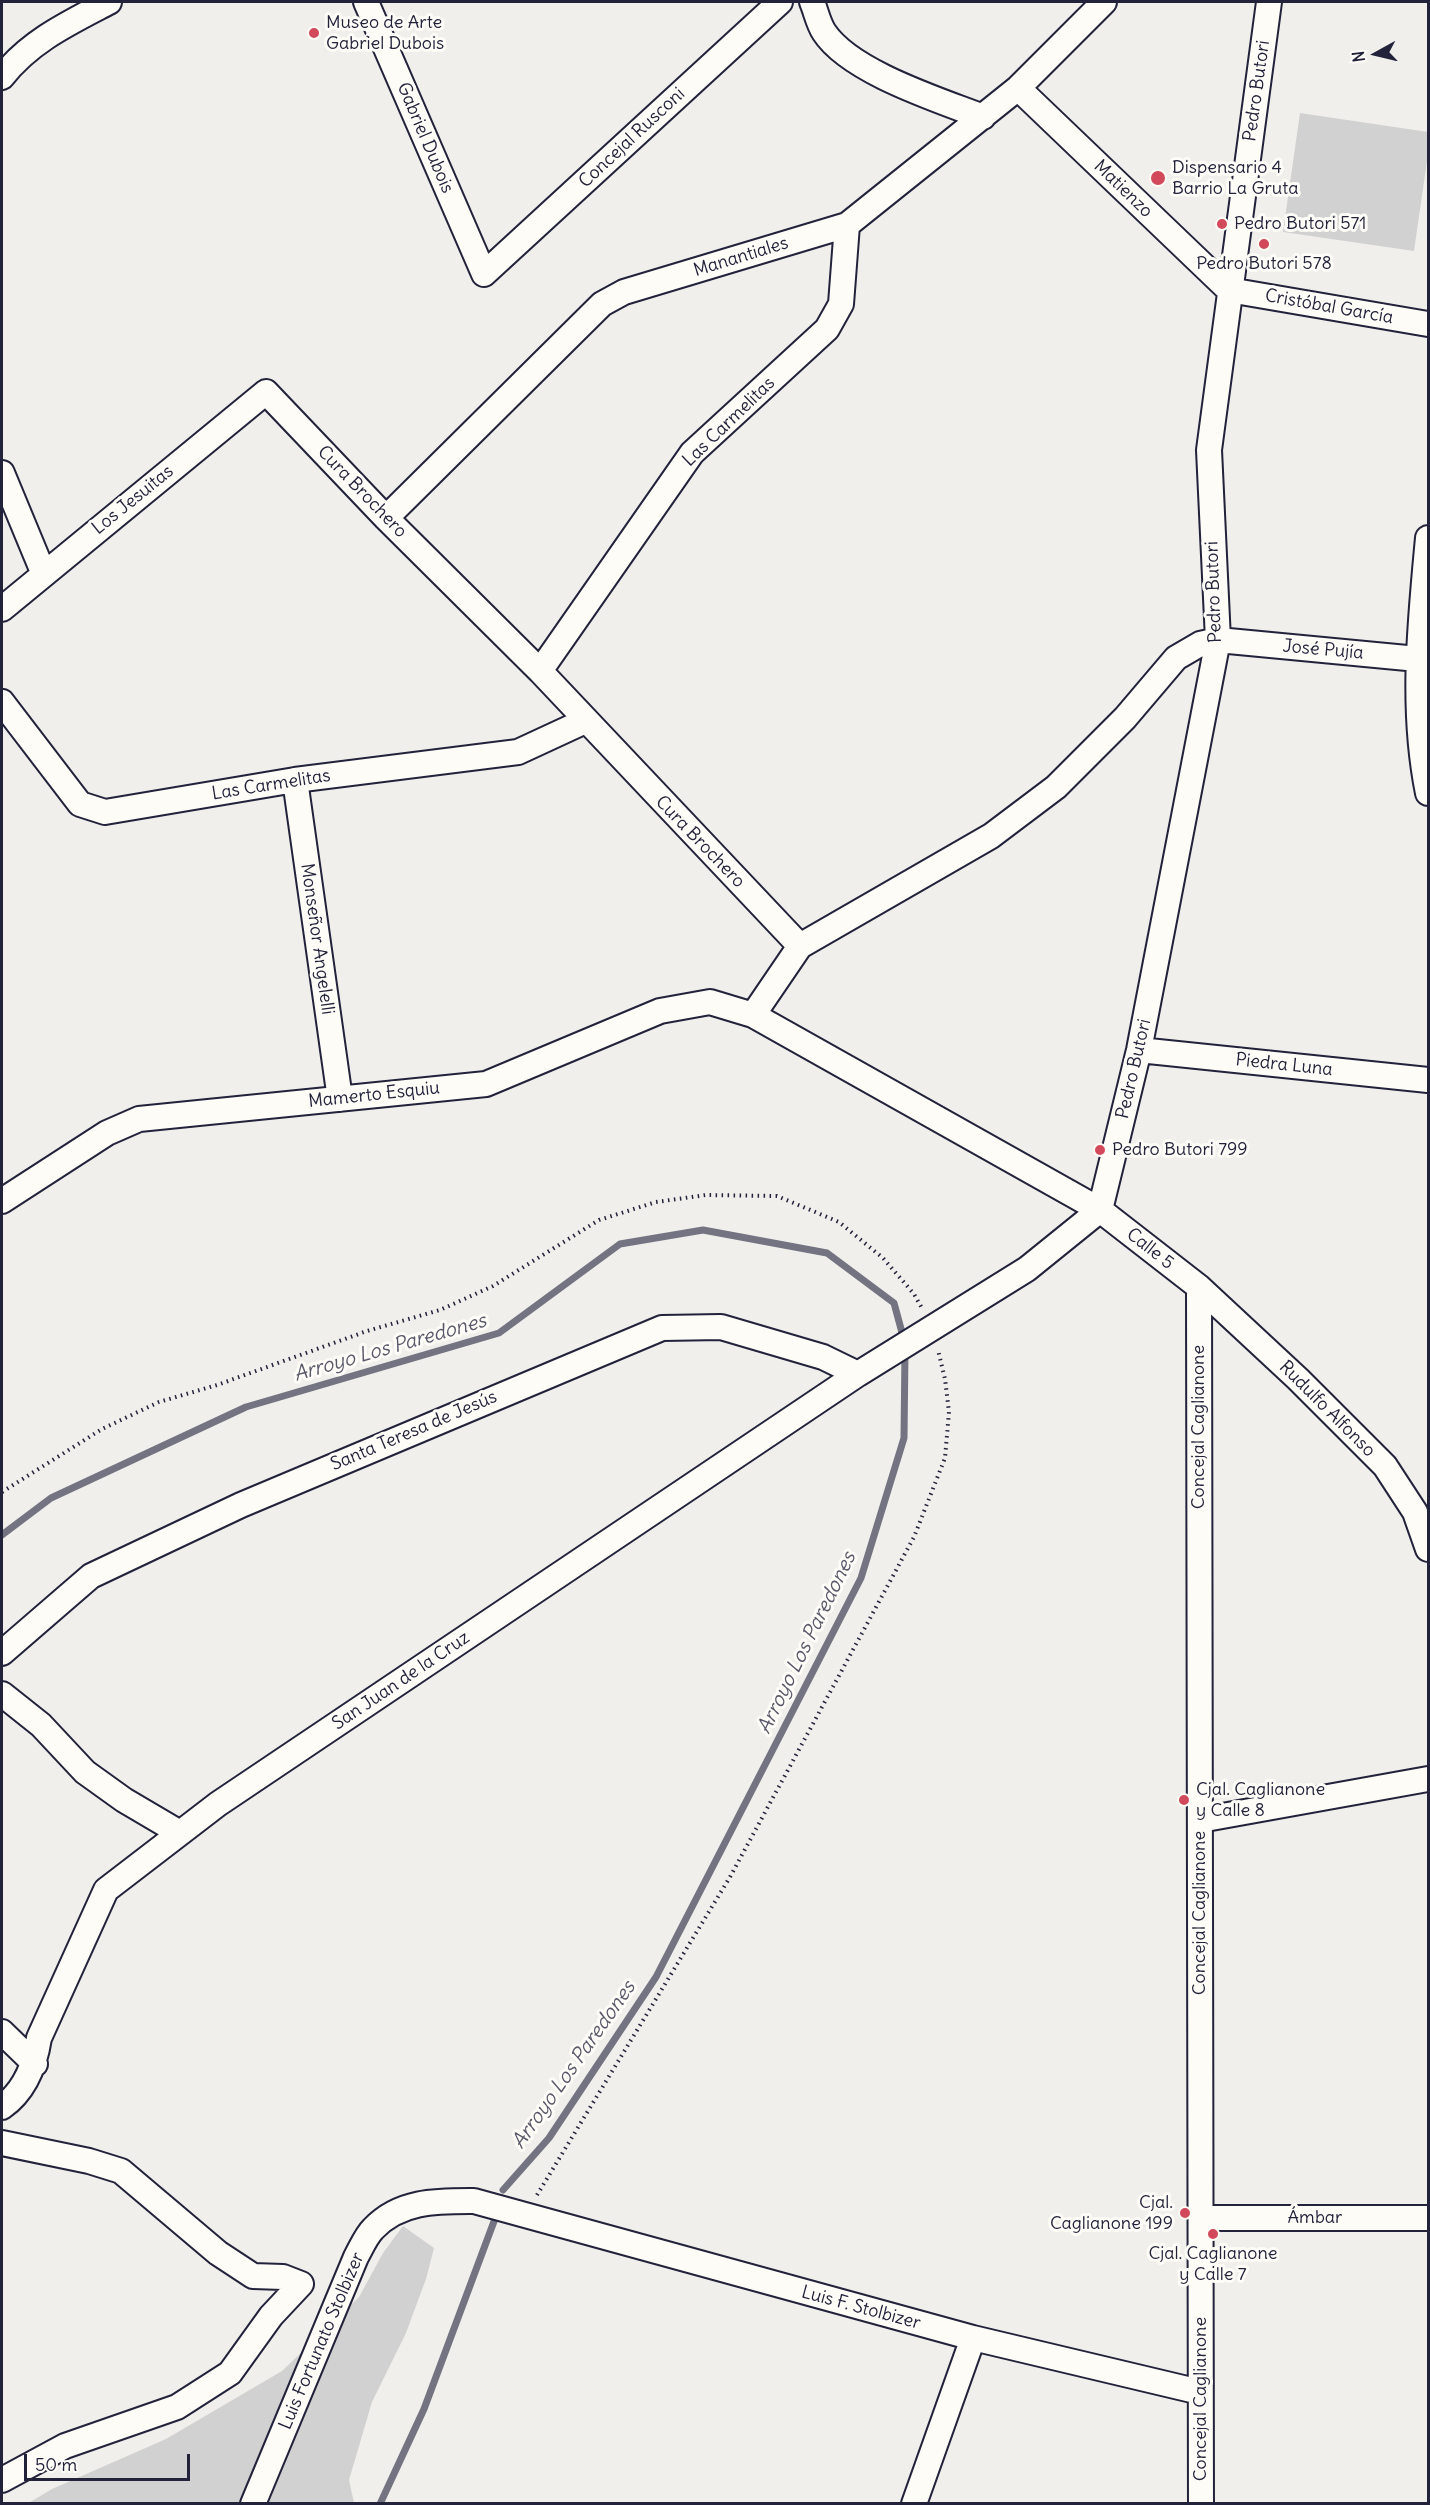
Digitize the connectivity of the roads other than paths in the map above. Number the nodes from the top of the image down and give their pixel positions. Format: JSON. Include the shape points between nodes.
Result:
{"nodes":[{"id":1,"x":109,"y":2,"type":"edge"},
{"id":2,"x":366,"y":2,"type":"edge"},
{"id":3,"x":780,"y":2,"type":"edge"},
{"id":4,"x":812,"y":2,"type":"edge"},
{"id":5,"x":1104,"y":2,"type":"edge"},
{"id":6,"x":1269,"y":2,"type":"edge"},
{"id":7,"x":2,"y":77,"type":"edge"},
{"id":8,"x":1018,"y":88,"type":"junction"},
{"id":9,"x":982,"y":117,"type":"junction"},
{"id":10,"x":847,"y":225,"type":"junction"},
{"id":11,"x":484,"y":274,"type":"joint"},
{"id":12,"x":1229,"y":290,"type":"junction"},
{"id":13,"x":1428,"y":324,"type":"edge"},
{"id":14,"x":266,"y":392,"type":"joint"},
{"id":15,"x":2,"y":473,"type":"edge"},
{"id":16,"x":386,"y":518,"type":"junction"},
{"id":17,"x":1428,"y":538,"type":"edge"},
{"id":18,"x":44,"y":572,"type":"junction"},
{"id":19,"x":2,"y":609,"type":"edge"},
{"id":20,"x":1218,"y":640,"type":"junction"},
{"id":21,"x":1423,"y":660,"type":"edge"},
{"id":22,"x":540,"y":671,"type":"junction"},
{"id":23,"x":2,"y":702,"type":"edge"},
{"id":24,"x":585,"y":722,"type":"junction"},
{"id":25,"x":295,"y":780,"type":"junction"},
{"id":26,"x":1428,"y":794,"type":"edge"},
{"id":27,"x":800,"y":946,"type":"junction"},
{"id":28,"x":753,"y":1015,"type":"junction"},
{"id":29,"x":1139,"y":1050,"type":"junction"},
{"id":30,"x":1428,"y":1080,"type":"edge"},
{"id":31,"x":340,"y":1099,"type":"junction"},
{"id":32,"x":2,"y":1200,"type":"edge"},
{"id":33,"x":1100,"y":1210,"type":"junction"},
{"id":34,"x":1199,"y":1287,"type":"junction"},
{"id":35,"x":858,"y":1374,"type":"junction"},
{"id":36,"x":1428,"y":1550,"type":"edge"},
{"id":37,"x":2,"y":1653,"type":"edge"},
{"id":38,"x":2,"y":1694,"type":"edge"},
{"id":39,"x":1428,"y":1779,"type":"edge"},
{"id":40,"x":1200,"y":1820,"type":"junction"},
{"id":41,"x":180,"y":1833,"type":"junction"},
{"id":42,"x":2,"y":2032,"type":"edge"},
{"id":43,"x":35,"y":2064,"type":"junction"},
{"id":44,"x":2,"y":2107,"type":"edge"},
{"id":45,"x":2,"y":2143,"type":"edge"},
{"id":46,"x":524,"y":2215,"type":"joint"},
{"id":47,"x":1202,"y":2218,"type":"junction"},
{"id":48,"x":1428,"y":2218,"type":"edge"},
{"id":49,"x":973,"y":2338,"type":"junction"},
{"id":50,"x":1200,"y":2392,"type":"junction"},
{"id":51,"x":2,"y":2480,"type":"edge"},
{"id":52,"x":253,"y":2504,"type":"edge"},
{"id":53,"x":914,"y":2504,"type":"edge"},
{"id":54,"x":1201,"y":2504,"type":"edge"}],
"edges":[{"from":1,"to":7,"type":"street","via":[[37,42]]},
{"from":2,"to":11,"type":"street","name":"Gabriel Dubois"},
{"from":3,"to":11,"type":"street","name":"Concejal Rusconi"},
{"from":4,"to":9,"type":"street","via":[[824,33],[852,58],[885,79]]},
{"from":5,"to":8,"type":"street","name":"Manantiales"},
{"from":6,"to":12,"type":"street","name":"Pedro Butori"},
{"from":8,"to":9,"type":"street","name":"Manantiales"},
{"from":8,"to":12,"type":"street","name":"Matienzo"},
{"from":9,"to":10,"type":"street","name":"Manantiales"},
{"from":10,"to":16,"type":"street","name":"Manantiales","via":[[624,292],[602,304]]},
{"from":10,"to":22,"type":"street","name":"Las Carmelitas","via":[[841,304],[827,329],[692,453]]},
{"from":12,"to":13,"type":"street","name":"Cristóbal García"},
{"from":12,"to":20,"type":"street","name":"Pedro Butori","via":[[1209,450]]},
{"from":14,"to":16,"type":"street","name":"Cura Brochero"},
{"from":14,"to":18,"type":"street","name":"Los Jesuitas"},
{"from":15,"to":18,"type":"street"},
{"from":16,"to":22,"type":"street","name":"Cura Brochero"},
{"from":17,"to":21,"type":"street"},
{"from":18,"to":19,"type":"street","name":"Los Jesuitas"},
{"from":20,"to":21,"type":"street","name":"José Pujía"},
{"from":20,"to":27,"type":"street","via":[[1200,644],[1176,658],[1125,718],[1056,787],[991,836]]},
{"from":20,"to":29,"type":"street","name":"Pedro Butori"},
{"from":21,"to":26,"type":"street","via":[[1424,769]]},
{"from":22,"to":24,"type":"street","name":"Cura Brochero"},
{"from":23,"to":25,"type":"street","name":"Las Carmelitas","via":[[80,804],[105,812]]},
{"from":24,"to":25,"type":"street","name":"Las Carmelitas","via":[[518,752]]},
{"from":24,"to":27,"type":"street","name":"Cura Brochero"},
{"from":25,"to":31,"type":"street","name":"Monseñor Angelelli"},
{"from":27,"to":28,"type":"street"},
{"from":28,"to":31,"type":"street","name":"Mamerto Esquiu","via":[[710,1002],[660,1011],[486,1084]]},
{"from":28,"to":33,"type":"street"},
{"from":29,"to":30,"type":"street","name":"Piedra Luna"},
{"from":29,"to":33,"type":"street","name":"Pedro Butori"},
{"from":31,"to":32,"type":"street","name":"Mamerto Esquiu","via":[[139,1119],[107,1133]]},
{"from":33,"to":34,"type":"street","name":"Calle 5"},
{"from":33,"to":35,"type":"street","name":"San Juan de la Cruz","via":[[1027,1269]]},
{"from":34,"to":36,"type":"street","name":"Rudulfo Alfonso","via":[[1385,1466],[1415,1512]]},
{"from":34,"to":40,"type":"street","name":"Concejal Caglianone"},
{"from":35,"to":37,"type":"street","name":"Santa Teresa de Jesús","via":[[823,1357],[721,1327],[662,1328],[241,1505],[92,1576]]},
{"from":35,"to":41,"type":"street","name":"San Juan de la Cruz"},
{"from":38,"to":41,"type":"street","via":[[41,1725],[85,1772]]},
{"from":39,"to":40,"type":"street"},
{"from":40,"to":47,"type":"street","name":"Concejal Caglianone"},
{"from":41,"to":43,"type":"street","name":"San Juan de la Cruz","via":[[106,1890],[39,2038]]},
{"from":42,"to":43,"type":"street"},
{"from":43,"to":44,"type":"street","via":[[12,2100]]},
{"from":45,"to":51,"type":"street","via":[[121,2171],[218,2253],[253,2276],[283,2277],[301,2284],[271,2316],[230,2373],[177,2407],[65,2446]]},
{"from":46,"to":49,"type":"street","name":"Luis F. Stolbizer"},
{"from":46,"to":52,"type":"street","name":"Luis Fortunato Stolbizer","via":[[474,2201],[423,2202],[398,2211],[373,2229],[356,2257]]},
{"from":47,"to":48,"type":"street","name":"Ámbar"},
{"from":47,"to":50,"type":"street","name":"Concejal Caglianone"},
{"from":49,"to":50,"type":"street","name":"Luis F. Stolbizer"},
{"from":49,"to":53,"type":"street"},
{"from":50,"to":54,"type":"street","name":"Concejal Caglianone"}]}
